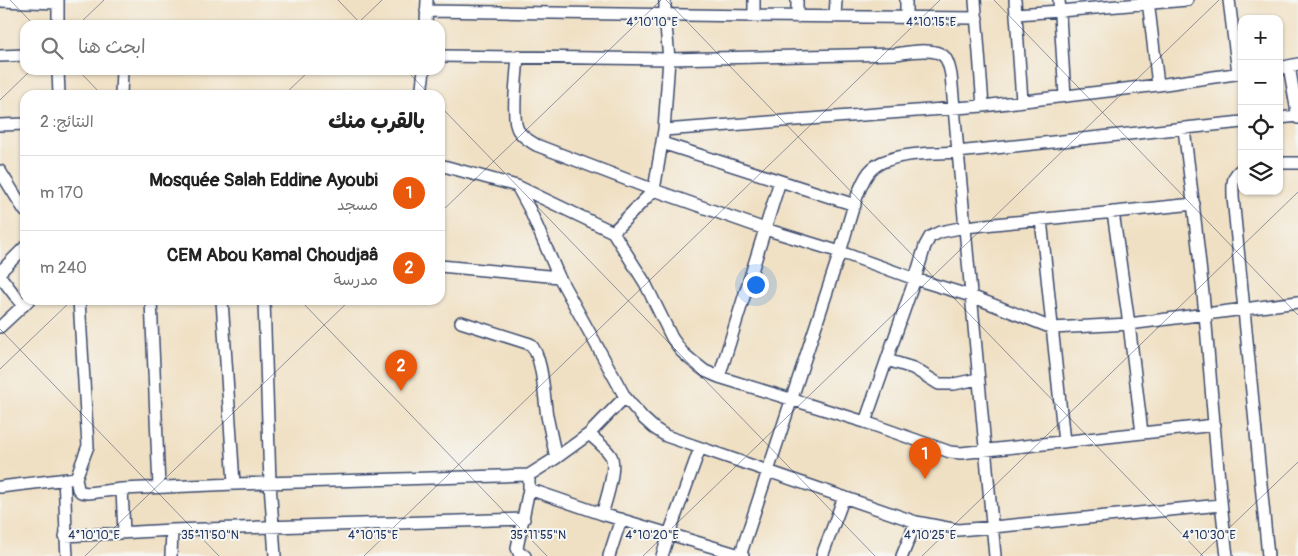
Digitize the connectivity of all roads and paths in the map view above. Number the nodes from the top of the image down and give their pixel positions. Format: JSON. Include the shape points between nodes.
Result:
{"nodes":[{"id":1,"x":665,"y":0,"type":"edge"},
{"id":2,"x":754,"y":0,"type":"edge"},
{"id":3,"x":797,"y":0,"type":"edge"},
{"id":4,"x":836,"y":0,"type":"edge"},
{"id":5,"x":906,"y":0,"type":"edge"},
{"id":6,"x":975,"y":0,"type":"edge"},
{"id":7,"x":1015,"y":0,"type":"edge"},
{"id":8,"x":1187,"y":0,"type":"edge"},
{"id":9,"x":1229,"y":0,"type":"edge"},
{"id":10,"x":58,"y":1,"type":"edge"},
{"id":11,"x":0,"y":2,"type":"edge"},
{"id":12,"x":1148,"y":2,"type":"edge"},
{"id":13,"x":426,"y":6,"type":"edge"},
{"id":14,"x":1060,"y":6,"type":"edge"},
{"id":15,"x":1016,"y":14,"type":"junction"},
{"id":16,"x":665,"y":15,"type":"junction"},
{"id":17,"x":754,"y":16,"type":"junction"},
{"id":18,"x":797,"y":17,"type":"junction"},
{"id":19,"x":835,"y":17,"type":"junction"},
{"id":20,"x":906,"y":17,"type":"junction"},
{"id":21,"x":977,"y":18,"type":"junction"},
{"id":22,"x":58,"y":20,"type":"edge"},
{"id":23,"x":426,"y":20,"type":"edge"},
{"id":24,"x":20,"y":55,"type":"edge"},
{"id":25,"x":0,"y":56,"type":"edge"},
{"id":26,"x":445,"y":56,"type":"edge"},
{"id":27,"x":518,"y":56,"type":"junction"},
{"id":28,"x":669,"y":59,"type":"junction"},
{"id":29,"x":1238,"y":60,"type":"edge"},
{"id":30,"x":1289,"y":66,"type":"edge"},
{"id":31,"x":1238,"y":73,"type":"edge"},
{"id":32,"x":58,"y":75,"type":"edge"},
{"id":33,"x":122,"y":75,"type":"edge"},
{"id":34,"x":423,"y":75,"type":"edge"},
{"id":35,"x":1158,"y":85,"type":"junction"},
{"id":36,"x":59,"y":90,"type":"edge"},
{"id":37,"x":121,"y":90,"type":"edge"},
{"id":38,"x":422,"y":90,"type":"edge"},
{"id":39,"x":1065,"y":96,"type":"junction"},
{"id":40,"x":1022,"y":101,"type":"junction"},
{"id":41,"x":983,"y":106,"type":"junction"},
{"id":42,"x":954,"y":108,"type":"junction"},
{"id":43,"x":1298,"y":117,"type":"edge"},
{"id":44,"x":1283,"y":118,"type":"edge"},
{"id":45,"x":1238,"y":122,"type":"edge"},
{"id":46,"x":20,"y":124,"type":"edge"},
{"id":47,"x":0,"y":125,"type":"edge"},
{"id":48,"x":1184,"y":129,"type":"junction"},
{"id":49,"x":664,"y":130,"type":"junction"},
{"id":50,"x":662,"y":142,"type":"junction"},
{"id":51,"x":958,"y":152,"type":"junction"},
{"id":52,"x":1298,"y":163,"type":"edge"},
{"id":53,"x":1283,"y":164,"type":"edge"},
{"id":54,"x":445,"y":166,"type":"edge"},
{"id":55,"x":0,"y":171,"type":"edge"},
{"id":56,"x":1238,"y":171,"type":"edge"},
{"id":57,"x":780,"y":181,"type":"junction"},
{"id":58,"x":517,"y":186,"type":"junction"},
{"id":59,"x":654,"y":190,"type":"junction"},
{"id":60,"x":20,"y":203,"type":"edge"},
{"id":61,"x":1194,"y":204,"type":"junction"},
{"id":62,"x":854,"y":205,"type":"junction"},
{"id":63,"x":1112,"y":212,"type":"junction"},
{"id":64,"x":1041,"y":219,"type":"junction"},
{"id":65,"x":965,"y":227,"type":"junction"},
{"id":66,"x":765,"y":229,"type":"junction"},
{"id":67,"x":613,"y":232,"type":"junction"},
{"id":68,"x":20,"y":252,"type":"edge"},
{"id":69,"x":840,"y":252,"type":"junction"},
{"id":70,"x":445,"y":266,"type":"edge"},
{"id":71,"x":0,"y":272,"type":"edge"},
{"id":72,"x":0,"y":276,"type":"edge"},
{"id":73,"x":559,"y":277,"type":"junction"},
{"id":74,"x":915,"y":279,"type":"junction"},
{"id":75,"x":971,"y":296,"type":"junction"},
{"id":76,"x":20,"y":297,"type":"edge"},
{"id":77,"x":1298,"y":302,"type":"edge"},
{"id":78,"x":24,"y":305,"type":"edge"},
{"id":79,"x":79,"y":305,"type":"edge"},
{"id":80,"x":151,"y":305,"type":"edge"},
{"id":81,"x":222,"y":305,"type":"edge"},
{"id":82,"x":264,"y":305,"type":"edge"},
{"id":83,"x":1244,"y":310,"type":"junction"},
{"id":84,"x":1205,"y":314,"type":"junction"},
{"id":85,"x":461,"y":322,"type":"dead end"},
{"id":86,"x":1129,"y":324,"type":"junction"},
{"id":87,"x":0,"y":327,"type":"edge"},
{"id":88,"x":1052,"y":328,"type":"junction"},
{"id":89,"x":887,"y":360,"type":"junction"},
{"id":90,"x":719,"y":377,"type":"junction"},
{"id":91,"x":978,"y":379,"type":"junction"},
{"id":92,"x":625,"y":397,"type":"junction"},
{"id":93,"x":792,"y":399,"type":"junction"},
{"id":94,"x":865,"y":422,"type":"junction"},
{"id":95,"x":1214,"y":425,"type":"junction"},
{"id":96,"x":1142,"y":433,"type":"junction"},
{"id":97,"x":588,"y":434,"type":"junction"},
{"id":98,"x":1064,"y":442,"type":"junction"},
{"id":99,"x":700,"y":448,"type":"junction"},
{"id":100,"x":986,"y":451,"type":"junction"},
{"id":101,"x":556,"y":458,"type":"junction"},
{"id":102,"x":767,"y":471,"type":"junction"},
{"id":103,"x":529,"y":475,"type":"junction"},
{"id":104,"x":76,"y":478,"type":"junction"},
{"id":105,"x":64,"y":480,"type":"junction"},
{"id":106,"x":270,"y":483,"type":"junction"},
{"id":107,"x":234,"y":484,"type":"junction"},
{"id":108,"x":0,"y":487,"type":"edge"},
{"id":109,"x":159,"y":487,"type":"junction"},
{"id":110,"x":122,"y":489,"type":"junction"},
{"id":111,"x":529,"y":489,"type":"junction"},
{"id":112,"x":844,"y":497,"type":"junction"},
{"id":113,"x":1221,"y":506,"type":"junction"},
{"id":114,"x":602,"y":514,"type":"junction"},
{"id":115,"x":524,"y":519,"type":"junction"},
{"id":116,"x":621,"y":519,"type":"junction"},
{"id":117,"x":916,"y":522,"type":"junction"},
{"id":118,"x":273,"y":527,"type":"junction"},
{"id":119,"x":993,"y":527,"type":"junction"},
{"id":120,"x":172,"y":530,"type":"junction"},
{"id":121,"x":124,"y":533,"type":"junction"},
{"id":122,"x":669,"y":534,"type":"junction"},
{"id":123,"x":65,"y":536,"type":"junction"},
{"id":124,"x":67,"y":556,"type":"edge"},
{"id":125,"x":171,"y":556,"type":"edge"},
{"id":126,"x":275,"y":556,"type":"edge"},
{"id":127,"x":525,"y":556,"type":"edge"},
{"id":128,"x":609,"y":556,"type":"edge"},
{"id":129,"x":662,"y":556,"type":"edge"},
{"id":130,"x":741,"y":556,"type":"edge"},
{"id":131,"x":822,"y":556,"type":"edge"},
{"id":132,"x":902,"y":556,"type":"edge"},
{"id":133,"x":995,"y":556,"type":"edge"},
{"id":134,"x":1226,"y":556,"type":"edge"},
{"id":135,"x":1268,"y":556,"type":"edge"}],
"edges":[{"from":1,"to":16,"type":"street"},
{"from":2,"to":17,"type":"street"},
{"from":3,"to":18,"type":"street"},
{"from":4,"to":19,"type":"street"},
{"from":5,"to":20,"type":"street"},
{"from":6,"to":21,"type":"street"},
{"from":7,"to":15,"type":"street"},
{"from":8,"to":12,"type":"street"},
{"from":9,"to":29,"type":"street"},
{"from":10,"to":11,"type":"street"},
{"from":10,"to":22,"type":"street"},
{"from":12,"to":14,"type":"street"},
{"from":12,"to":35,"type":"street"},
{"from":13,"to":16,"type":"street"},
{"from":13,"to":23,"type":"street"},
{"from":14,"to":15,"type":"street"},
{"from":14,"to":39,"type":"street"},
{"from":15,"to":40,"type":"street"},
{"from":16,"to":17,"type":"street"},
{"from":16,"to":28,"type":"street"},
{"from":17,"to":18,"type":"street"},
{"from":18,"to":19,"type":"street"},
{"from":19,"to":20,"type":"street"},
{"from":20,"to":21,"type":"street"},
{"from":21,"to":41,"type":"street"},
{"from":24,"to":25,"type":"street"},
{"from":26,"to":27,"type":"street"},
{"from":27,"to":28,"type":"street"},
{"from":27,"to":59,"type":"street","via":[[514,118],[522,136],[536,145]]},
{"from":28,"to":42,"type":"street","via":[[937,52],[946,59],[951,75]]},
{"from":28,"to":49,"type":"street"},
{"from":30,"to":43,"type":"street"},
{"from":31,"to":35,"type":"street"},
{"from":32,"to":36,"type":"street"},
{"from":33,"to":37,"type":"street"},
{"from":34,"to":38,"type":"street"},
{"from":35,"to":39,"type":"street"},
{"from":39,"to":40,"type":"street"},
{"from":40,"to":41,"type":"street"},
{"from":41,"to":42,"type":"street"},
{"from":42,"to":49,"type":"street"},
{"from":42,"to":51,"type":"street"},
{"from":43,"to":44,"type":"street"},
{"from":45,"to":48,"type":"street"},
{"from":46,"to":47,"type":"street"},
{"from":48,"to":51,"type":"street"},
{"from":48,"to":61,"type":"street"},
{"from":49,"to":50,"type":"street"},
{"from":50,"to":57,"type":"street"},
{"from":50,"to":59,"type":"street"},
{"from":51,"to":62,"type":"street","via":[[911,155],[880,163],[868,174]]},
{"from":51,"to":65,"type":"street"},
{"from":52,"to":53,"type":"street"},
{"from":54,"to":58,"type":"street"},
{"from":55,"to":60,"type":"street"},
{"from":56,"to":83,"type":"street","via":[[1233,178],[1233,187]]},
{"from":57,"to":62,"type":"street"},
{"from":57,"to":66,"type":"street"},
{"from":58,"to":67,"type":"street"},
{"from":58,"to":73,"type":"street"},
{"from":59,"to":66,"type":"street"},
{"from":59,"to":67,"type":"street"},
{"from":61,"to":63,"type":"street"},
{"from":61,"to":84,"type":"street"},
{"from":62,"to":69,"type":"street"},
{"from":63,"to":64,"type":"street"},
{"from":63,"to":86,"type":"street"},
{"from":64,"to":65,"type":"street"},
{"from":64,"to":88,"type":"street"},
{"from":65,"to":74,"type":"street","via":[[930,237]]},
{"from":65,"to":75,"type":"street"},
{"from":66,"to":69,"type":"street"},
{"from":66,"to":90,"type":"street"},
{"from":67,"to":90,"type":"street","via":[[682,352],[705,371]]},
{"from":68,"to":71,"type":"street"},
{"from":69,"to":74,"type":"street"},
{"from":69,"to":93,"type":"street"},
{"from":70,"to":73,"type":"street"},
{"from":72,"to":76,"type":"street"},
{"from":73,"to":92,"type":"street"},
{"from":74,"to":75,"type":"street"},
{"from":74,"to":89,"type":"street"},
{"from":75,"to":88,"type":"street"},
{"from":75,"to":91,"type":"street"},
{"from":77,"to":83,"type":"street"},
{"from":78,"to":87,"type":"street"},
{"from":79,"to":104,"type":"street","via":[[88,446]]},
{"from":80,"to":109,"type":"street"},
{"from":81,"to":107,"type":"street"},
{"from":82,"to":106,"type":"street"},
{"from":83,"to":84,"type":"street"},
{"from":83,"to":135,"type":"street"},
{"from":84,"to":86,"type":"street"},
{"from":84,"to":95,"type":"street"},
{"from":85,"to":101,"type":"street","via":[[533,347],[540,366]]},
{"from":86,"to":88,"type":"street"},
{"from":86,"to":96,"type":"street"},
{"from":88,"to":98,"type":"street"},
{"from":89,"to":91,"type":"street","via":[[913,368],[939,384]]},
{"from":89,"to":94,"type":"street"},
{"from":90,"to":93,"type":"street"},
{"from":91,"to":100,"type":"street"},
{"from":92,"to":97,"type":"street"},
{"from":92,"to":99,"type":"street","via":[[654,428],[666,436]]},
{"from":93,"to":94,"type":"street"},
{"from":93,"to":102,"type":"street"},
{"from":94,"to":100,"type":"street","via":[[950,452]]},
{"from":95,"to":96,"type":"street"},
{"from":95,"to":113,"type":"street"},
{"from":96,"to":98,"type":"street"},
{"from":97,"to":101,"type":"street"},
{"from":97,"to":114,"type":"street","via":[[611,456],[613,462]]},
{"from":98,"to":100,"type":"street"},
{"from":99,"to":102,"type":"street"},
{"from":99,"to":122,"type":"street"},
{"from":100,"to":119,"type":"street"},
{"from":101,"to":103,"type":"street"},
{"from":102,"to":112,"type":"street"},
{"from":102,"to":130,"type":"street"},
{"from":103,"to":106,"type":"street"},
{"from":103,"to":111,"type":"street"},
{"from":104,"to":105,"type":"street"},
{"from":104,"to":110,"type":"street","via":[[78,489],[84,493]]},
{"from":105,"to":108,"type":"street"},
{"from":105,"to":123,"type":"street"},
{"from":106,"to":107,"type":"street"},
{"from":106,"to":118,"type":"street"},
{"from":107,"to":109,"type":"street"},
{"from":109,"to":110,"type":"street"},
{"from":110,"to":121,"type":"street"},
{"from":111,"to":114,"type":"street"},
{"from":111,"to":115,"type":"street"},
{"from":112,"to":117,"type":"street"},
{"from":112,"to":131,"type":"street"},
{"from":113,"to":119,"type":"street"},
{"from":113,"to":134,"type":"street"},
{"from":114,"to":116,"type":"street"},
{"from":115,"to":118,"type":"street"},
{"from":115,"to":127,"type":"street","via":[[517,548]]},
{"from":116,"to":122,"type":"street"},
{"from":116,"to":128,"type":"street"},
{"from":117,"to":119,"type":"street","via":[[958,530]]},
{"from":117,"to":132,"type":"street"},
{"from":118,"to":120,"type":"street"},
{"from":118,"to":126,"type":"street"},
{"from":119,"to":133,"type":"street"},
{"from":120,"to":121,"type":"street"},
{"from":120,"to":125,"type":"street"},
{"from":121,"to":123,"type":"street"},
{"from":122,"to":129,"type":"street"},
{"from":122,"to":130,"type":"street"},
{"from":123,"to":124,"type":"street"}]}
